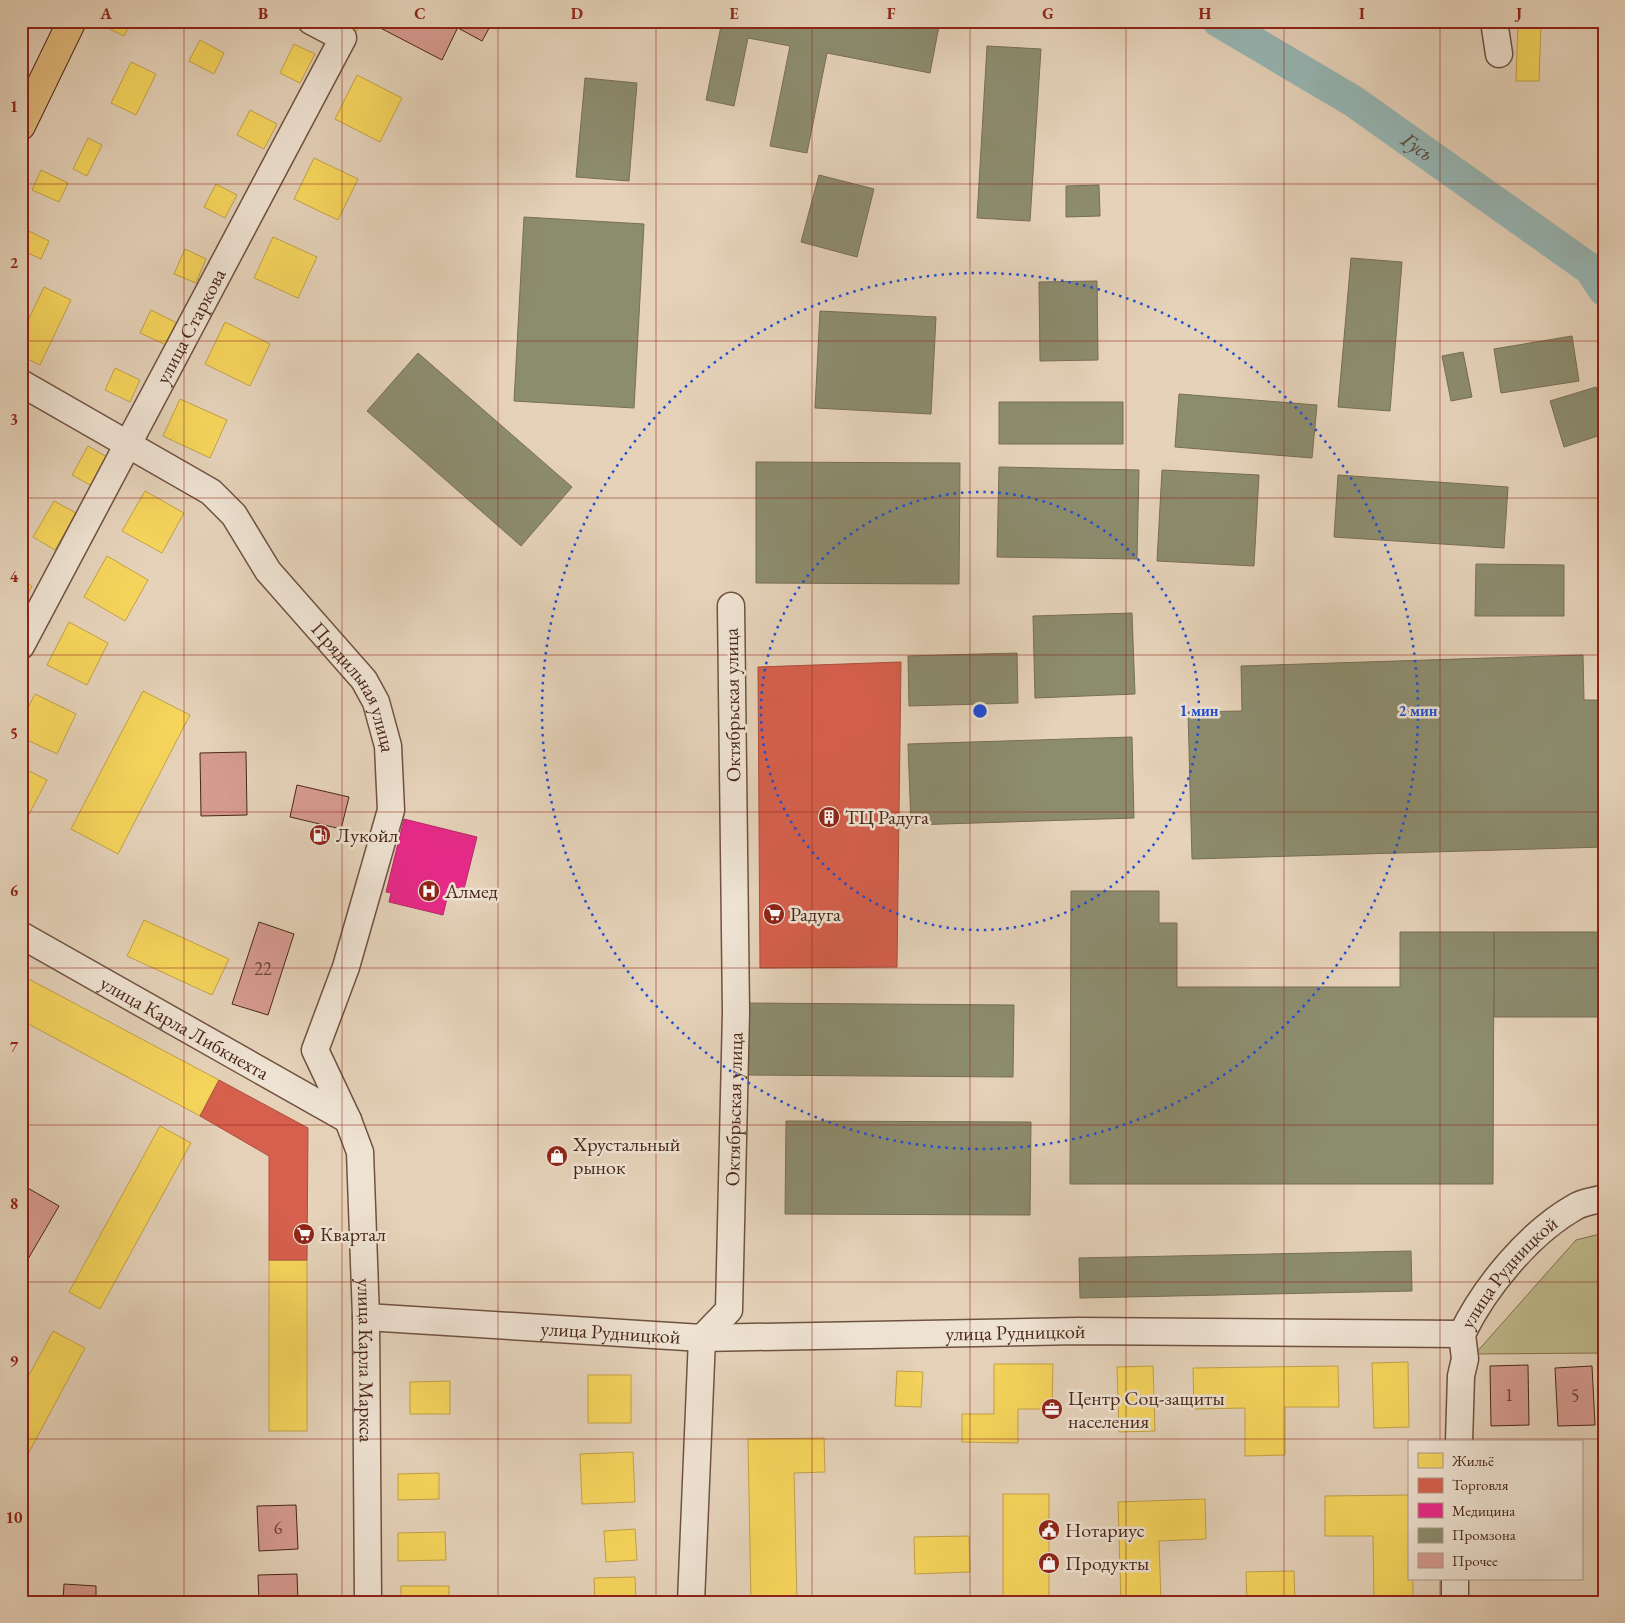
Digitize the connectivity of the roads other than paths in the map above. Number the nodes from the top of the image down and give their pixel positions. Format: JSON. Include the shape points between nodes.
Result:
{"nodes":[{"id":1,"x":72,"y":21,"type":"edge"},
{"id":2,"x":311,"y":21,"type":"edge"},
{"id":3,"x":1494,"y":21,"type":"edge"},
{"id":4,"x":1499,"y":54,"type":"dead end"},
{"id":5,"x":21,"y":126,"type":"edge"},
{"id":6,"x":21,"y":383,"type":"edge"},
{"id":7,"x":129,"y":444,"type":"junction"},
{"id":8,"x":731,"y":606,"type":"dead end"},
{"id":9,"x":21,"y":646,"type":"edge"},
{"id":10,"x":21,"y":935,"type":"edge"},
{"id":11,"x":348,"y":1120,"type":"junction"},
{"id":12,"x":1604,"y":1198,"type":"edge"},
{"id":13,"x":366,"y":1318,"type":"junction"},
{"id":14,"x":1462,"y":1334,"type":"junction"},
{"id":15,"x":702,"y":1338,"type":"junction"},
{"id":16,"x":1459,"y":1440,"type":"edge"},
{"id":17,"x":1455,"y":1580,"type":"edge"},
{"id":18,"x":368,"y":1602,"type":"edge"},
{"id":19,"x":691,"y":1602,"type":"edge"},
{"id":20,"x":1455,"y":1602,"type":"edge"}],
"edges":[{"from":1,"to":5,"type":"main road"},
{"from":2,"to":7,"type":"street","name":"улица Старкова","via":[[343,38]]},
{"from":3,"to":4,"type":"street"},
{"from":6,"to":7,"type":"street","name":"Прядильная улица"},
{"from":7,"to":9,"type":"street","name":"улица Старкова"},
{"from":7,"to":11,"type":"street","name":"Прядильная улица","via":[[211,492],[234,515],[268,571],[364,680],[383,723],[390,768],[391,810],[346,967],[315,1050]]},
{"from":8,"to":15,"type":"street","name":"Октябрьская улица","via":[[736,1012],[729,1310]]},
{"from":10,"to":11,"type":"street","name":"улица Карла Либкнехта"},
{"from":11,"to":13,"type":"street","name":"улица Карла Маркса","via":[[360,1152]]},
{"from":12,"to":14,"type":"street","name":"улица Рудницкой","via":[[1576,1206],[1538,1234],[1502,1273],[1474,1310]]},
{"from":13,"to":15,"type":"street","name":"улица Рудницкой"},
{"from":13,"to":18,"type":"street","name":"улица Карла Маркса"},
{"from":14,"to":15,"type":"street","name":"улица Рудницкой","via":[[1079,1331]]},
{"from":14,"to":16,"type":"street","via":[[1465,1359],[1461,1376]]},
{"from":15,"to":19,"type":"street"},
{"from":17,"to":20,"type":"street"}]}
